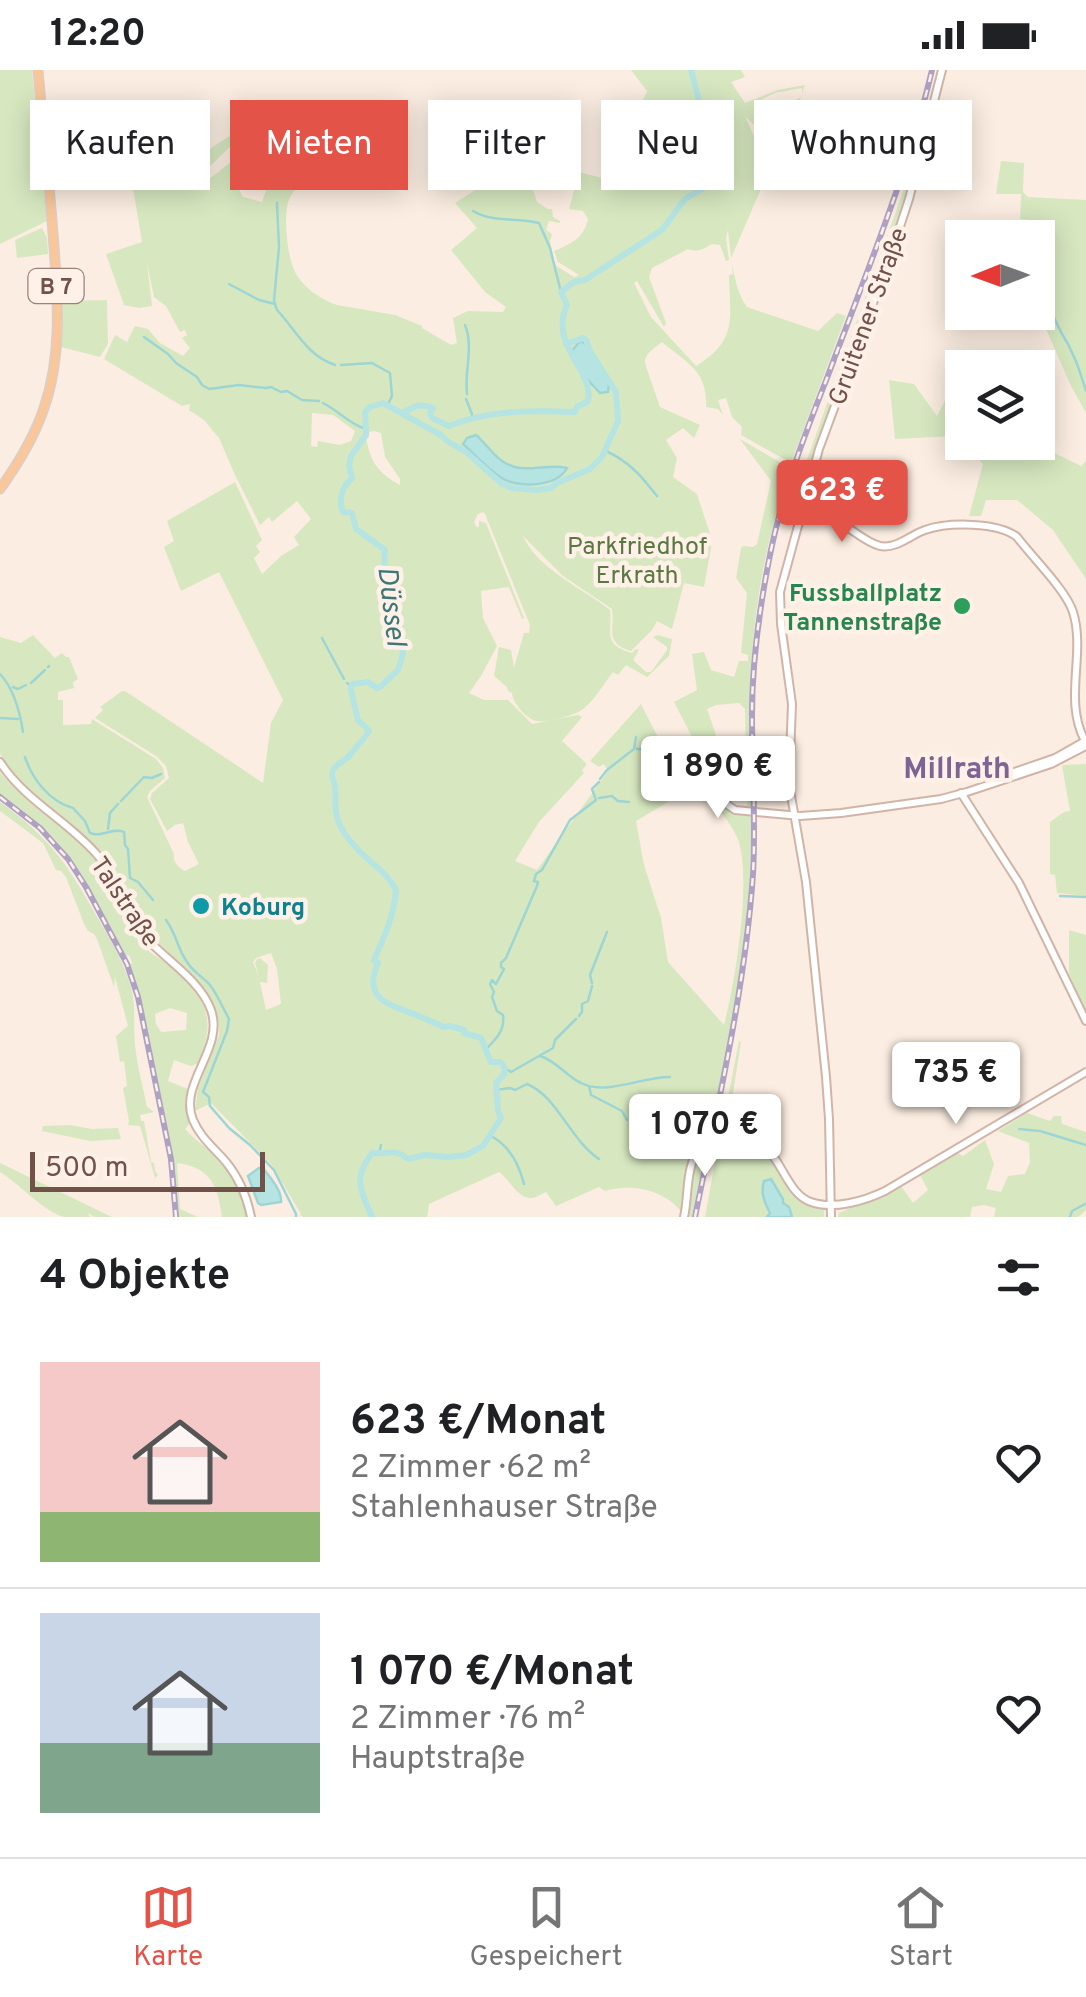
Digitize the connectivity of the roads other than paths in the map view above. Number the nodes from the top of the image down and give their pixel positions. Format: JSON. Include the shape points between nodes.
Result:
{"nodes":[{"id":1,"x":38,"y":70,"type":"edge"},
{"id":2,"x":942,"y":70,"type":"edge"},
{"id":3,"x":0,"y":490,"type":"edge"},
{"id":4,"x":801,"y":508,"type":"junction"},
{"id":5,"x":1086,"y":742,"type":"edge"},
{"id":6,"x":0,"y":762,"type":"edge"},
{"id":7,"x":718,"y":783,"type":"dead end"},
{"id":8,"x":789,"y":794,"type":"junction"},
{"id":9,"x":962,"y":795,"type":"junction"},
{"id":10,"x":934,"y":798,"type":"junction"},
{"id":11,"x":778,"y":814,"type":"junction"},
{"id":12,"x":793,"y":815,"type":"junction"},
{"id":13,"x":806,"y":816,"type":"junction"},
{"id":14,"x":798,"y":836,"type":"junction"},
{"id":15,"x":1086,"y":1021,"type":"edge"},
{"id":16,"x":1086,"y":1072,"type":"edge"},
{"id":17,"x":831,"y":1204,"type":"junction"},
{"id":18,"x":251,"y":1217,"type":"edge"},
{"id":19,"x":684,"y":1217,"type":"edge"},
{"id":20,"x":831,"y":1217,"type":"edge"}],
"edges":[{"from":1,"to":3,"type":"main road","number":"B 7","via":[[57,346],[44,407]]},
{"from":2,"to":4,"type":"main road","name":"Gruitener Straße","via":[[905,212]]},
{"from":4,"to":5,"type":"main road","via":[[882,546],[940,526],[1008,530],[1074,614],[1075,702]]},
{"from":4,"to":8,"type":"main road","name":"Gruitener Straße","via":[[780,602],[792,704]]},
{"from":5,"to":9,"type":"main road","via":[[1038,769]]},
{"from":5,"to":10,"type":"main road"},
{"from":6,"to":18,"type":"main road","name":"Talstraße","via":[[100,858],[141,932],[206,1000],[213,1039],[192,1092],[191,1114],[235,1175]]},
{"from":7,"to":11,"type":"main road","via":[[719,796],[731,808]]},
{"from":8,"to":11,"type":"main road"},
{"from":8,"to":12,"type":"main road","name":"Gruitener Straße"},
{"from":9,"to":10,"type":"main road"},
{"from":9,"to":15,"type":"main road","via":[[1009,866]]},
{"from":10,"to":13,"type":"main road"},
{"from":11,"to":12,"type":"main road"},
{"from":12,"to":13,"type":"main road"},
{"from":12,"to":14,"type":"main road","name":"Gruitener Straße"},
{"from":13,"to":14,"type":"main road"},
{"from":14,"to":17,"type":"main road","name":"Gruitener Straße","via":[[830,1119]]},
{"from":16,"to":17,"type":"main road","via":[[885,1191]]},
{"from":17,"to":19,"type":"main road","via":[[804,1198],[764,1146],[731,1135],[712,1139],[693,1159]]},
{"from":17,"to":20,"type":"main road","name":"Gruitener Straße"}]}
